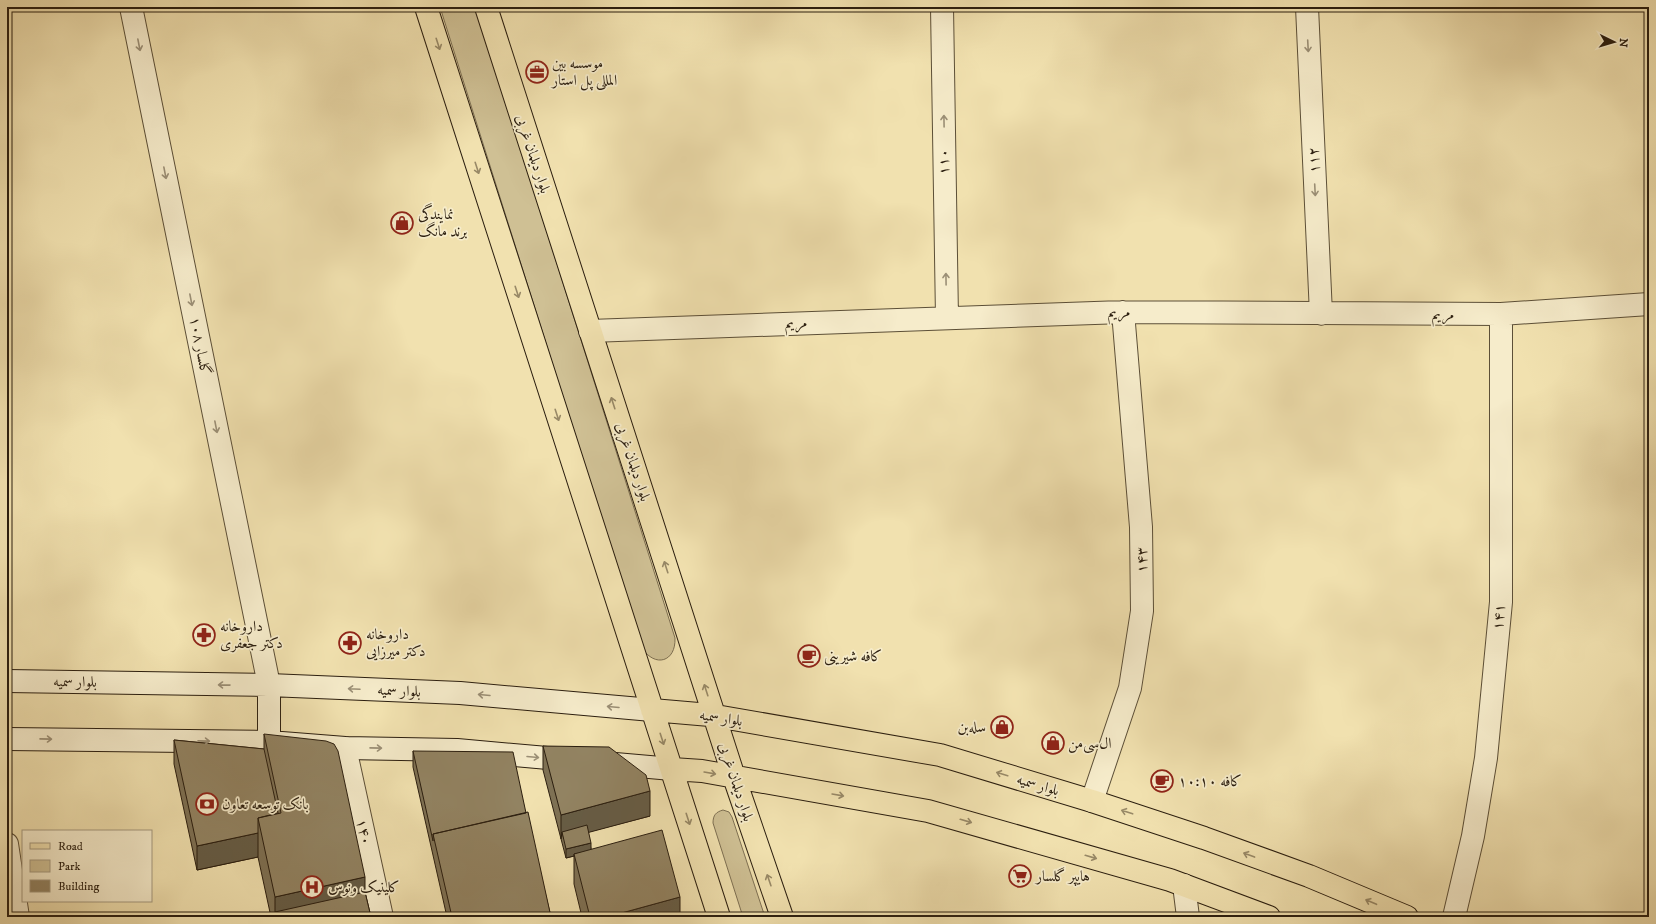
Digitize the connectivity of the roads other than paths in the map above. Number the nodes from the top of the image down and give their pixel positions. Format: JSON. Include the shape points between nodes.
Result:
{"nodes":[{"id":1,"x":131,"y":7,"type":"edge"},
{"id":2,"x":426,"y":7,"type":"edge"},
{"id":3,"x":486,"y":7,"type":"edge"},
{"id":4,"x":942,"y":7,"type":"edge"},
{"id":5,"x":1307,"y":7,"type":"edge"},
{"id":6,"x":1649,"y":304,"type":"edge"},
{"id":7,"x":1123,"y":312,"type":"junction"},
{"id":8,"x":1321,"y":314,"type":"junction"},
{"id":9,"x":1501,"y":314,"type":"junction"},
{"id":10,"x":947,"y":318,"type":"junction"},
{"id":11,"x":590,"y":331,"type":"junction"},
{"id":12,"x":7,"y":681,"type":"edge"},
{"id":13,"x":269,"y":686,"type":"junction"},
{"id":14,"x":652,"y":710,"type":"junction"},
{"id":15,"x":714,"y":716,"type":"junction"},
{"id":16,"x":7,"y":738,"type":"edge"},
{"id":17,"x":269,"y":742,"type":"junction"},
{"id":18,"x":345,"y":748,"type":"junction"},
{"id":19,"x":672,"y":769,"type":"junction"},
{"id":20,"x":734,"y":777,"type":"junction"},
{"id":21,"x":1092,"y":801,"type":"junction"},
{"id":22,"x":7,"y":844,"type":"edge"},
{"id":23,"x":1184,"y":885,"type":"junction"},
{"id":24,"x":18,"y":917,"type":"edge"},
{"id":25,"x":382,"y":917,"type":"edge"},
{"id":26,"x":719,"y":917,"type":"edge"},
{"id":27,"x":782,"y":917,"type":"edge"},
{"id":28,"x":1188,"y":917,"type":"edge"},
{"id":29,"x":1268,"y":917,"type":"edge"},
{"id":30,"x":1407,"y":917,"type":"edge"},
{"id":31,"x":1454,"y":917,"type":"edge"}],
"edges":[{"from":1,"to":13,"type":"street","name":"گلسار ۱۰۸","one_way":true},
{"from":2,"to":14,"type":"main road","one_way":true},
{"from":3,"to":11,"type":"main road","name":"بلوار دیلمان غربی"},
{"from":10,"to":4,"type":"street","name":"۱۱۰","one_way":true},
{"from":5,"to":8,"type":"street","name":"۱۱۲","one_way":true},
{"from":6,"to":9,"type":"street","name":"مریم"},
{"from":7,"to":8,"type":"street","name":"مریم"},
{"from":7,"to":10,"type":"street","name":"مریم"},
{"from":7,"to":21,"type":"street","name":"۱۴۳","via":[[1141,527],[1142,612],[1130,688]]},
{"from":8,"to":9,"type":"street","name":"مریم"},
{"from":9,"to":31,"type":"street","name":"۱۴۱","via":[[1501,602],[1486,758],[1473,836]]},
{"from":10,"to":11,"type":"street","name":"مریم"},
{"from":15,"to":11,"type":"main road","name":"بلوار دیلمان غربی","one_way":true},
{"from":13,"to":12,"type":"street","name":"بلوار سمیه","one_way":true},
{"from":14,"to":13,"type":"street","name":"بلوار سمیه","one_way":true,"via":[[460,693]]},
{"from":13,"to":17,"type":"street","name":"گلسار ۱۰۸"},
{"from":14,"to":15,"type":"main road","name":"بلوار سمیه"},
{"from":14,"to":19,"type":"main road","one_way":true},
{"from":15,"to":20,"type":"main road","name":"بلوار دیلمان غربی"},
{"from":21,"to":15,"type":"main road","name":"بلوار سمیه","one_way":true,"via":[[940,755]]},
{"from":16,"to":17,"type":"street","one_way":true},
{"from":17,"to":18,"type":"street"},
{"from":18,"to":19,"type":"street","one_way":true,"via":[[456,750]]},
{"from":18,"to":25,"type":"street","name":"۱۴۰"},
{"from":19,"to":20,"type":"main road","one_way":true},
{"from":19,"to":26,"type":"main road","one_way":true},
{"from":20,"to":23,"type":"main road","one_way":true,"via":[[928,811]]},
{"from":27,"to":20,"type":"main road","name":"بلوار دیلمان غربی","one_way":true},
{"from":30,"to":21,"type":"main road","name":"بلوار سمیه","one_way":true,"via":[[1309,876]]},
{"from":22,"to":24,"type":"street"},
{"from":23,"to":28,"type":"street"},
{"from":23,"to":29,"type":"main road"}]}
